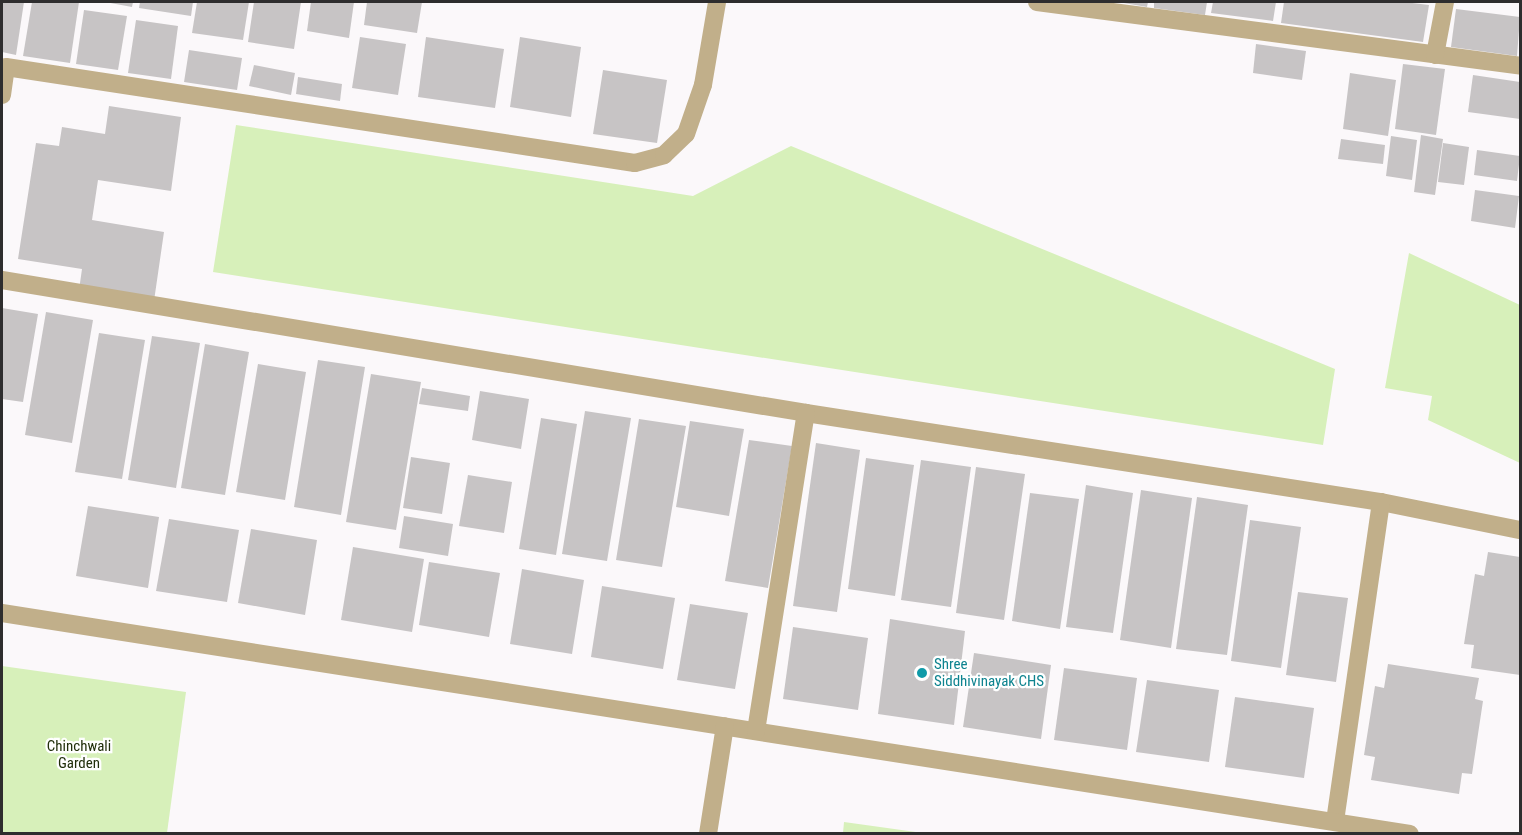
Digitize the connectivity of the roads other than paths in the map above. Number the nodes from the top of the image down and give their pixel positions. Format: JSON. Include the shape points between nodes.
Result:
{"nodes":[{"id":1,"x":717,"y":2,"type":"edge"},
{"id":2,"x":1037,"y":2,"type":"edge"},
{"id":3,"x":1445,"y":2,"type":"edge"},
{"id":4,"x":1436,"y":55,"type":"junction"},
{"id":5,"x":1521,"y":66,"type":"edge"},
{"id":6,"x":4,"y":67,"type":"edge"},
{"id":7,"x":2,"y":95,"type":"edge"},
{"id":8,"x":2,"y":280,"type":"edge"},
{"id":9,"x":806,"y":413,"type":"junction"},
{"id":10,"x":1381,"y":502,"type":"junction"},
{"id":11,"x":1521,"y":530,"type":"edge"},
{"id":12,"x":2,"y":613,"type":"edge"},
{"id":13,"x":725,"y":726,"type":"junction"},
{"id":14,"x":756,"y":731,"type":"junction"},
{"id":15,"x":1335,"y":822,"type":"junction"},
{"id":16,"x":708,"y":834,"type":"edge"},
{"id":17,"x":1410,"y":834,"type":"edge"}],
"edges":[{"from":1,"to":6,"type":"street","via":[[703,85],[686,134],[664,155],[635,163]]},
{"from":2,"to":4,"type":"street"},
{"from":3,"to":4,"type":"street"},
{"from":4,"to":5,"type":"street"},
{"from":6,"to":7,"type":"street"},
{"from":8,"to":9,"type":"street"},
{"from":9,"to":10,"type":"street"},
{"from":9,"to":14,"type":"street"},
{"from":10,"to":11,"type":"street"},
{"from":10,"to":15,"type":"street"},
{"from":12,"to":13,"type":"street"},
{"from":13,"to":14,"type":"street"},
{"from":13,"to":16,"type":"street"},
{"from":14,"to":15,"type":"street"},
{"from":15,"to":17,"type":"street"}]}
